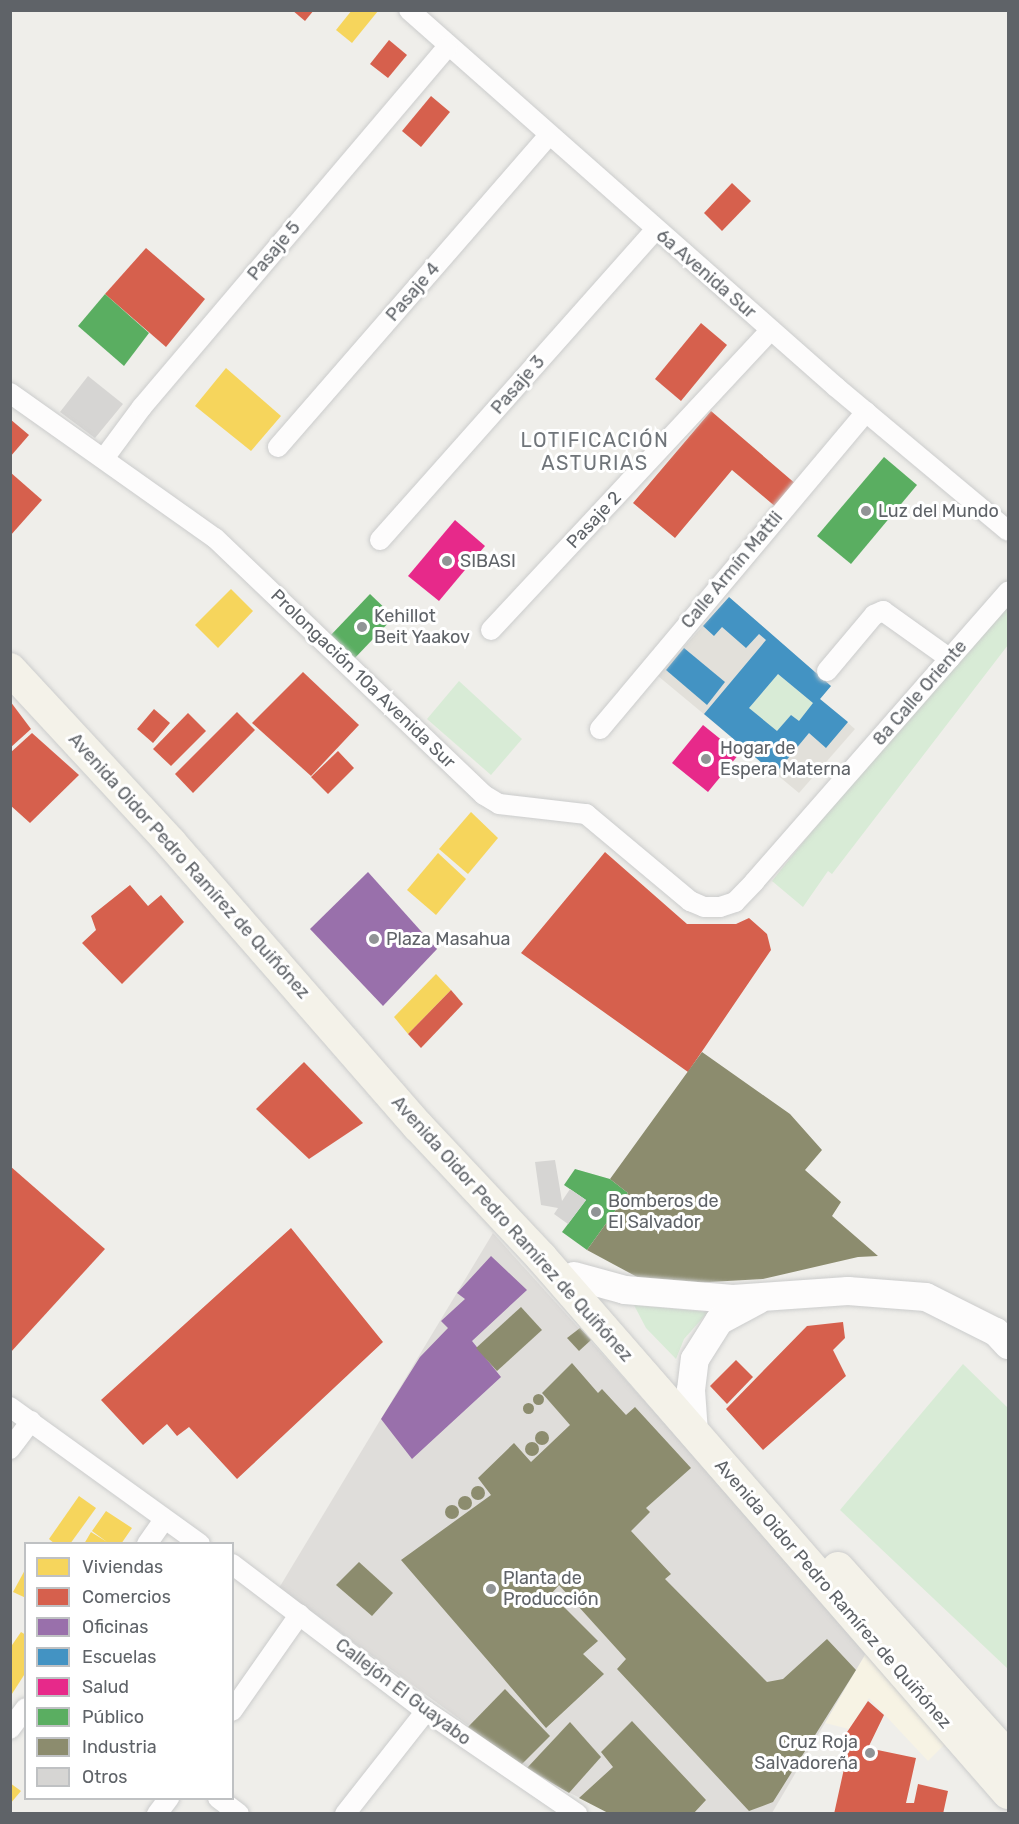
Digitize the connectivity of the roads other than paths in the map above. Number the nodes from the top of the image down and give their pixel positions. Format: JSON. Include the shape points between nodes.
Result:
{"nodes":[{"id":1,"x":409,"y":10,"type":"edge"},
{"id":2,"x":447,"y":47,"type":"junction"},
{"id":3,"x":548,"y":136,"type":"junction"},
{"id":4,"x":655,"y":230,"type":"junction"},
{"id":5,"x":771,"y":330,"type":"junction"},
{"id":6,"x":10,"y":393,"type":"edge"},
{"id":7,"x":866,"y":412,"type":"junction"},
{"id":8,"x":278,"y":447,"type":"dead end"},
{"id":9,"x":105,"y":457,"type":"junction"},
{"id":10,"x":1008,"y":531,"type":"edge"},
{"id":11,"x":380,"y":540,"type":"dead end"},
{"id":12,"x":1008,"y":592,"type":"edge"},
{"id":13,"x":491,"y":630,"type":"dead end"},
{"id":14,"x":10,"y":646,"type":"edge"},
{"id":15,"x":950,"y":659,"type":"junction"},
{"id":16,"x":10,"y":669,"type":"edge"},
{"id":17,"x":827,"y":671,"type":"dead end"},
{"id":18,"x":600,"y":729,"type":"dead end"},
{"id":19,"x":735,"y":902,"type":"joint"},
{"id":20,"x":574,"y":1276,"type":"junction"},
{"id":21,"x":765,"y":1297,"type":"junction"},
{"id":22,"x":1008,"y":1345,"type":"edge"},
{"id":23,"x":10,"y":1407,"type":"edge"},
{"id":24,"x":32,"y":1421,"type":"junction"},
{"id":25,"x":693,"y":1421,"type":"junction"},
{"id":26,"x":10,"y":1449,"type":"edge"},
{"id":27,"x":164,"y":1520,"type":"junction"},
{"id":28,"x":148,"y":1542,"type":"edge"},
{"id":29,"x":197,"y":1542,"type":"edge"},
{"id":30,"x":234,"y":1565,"type":"edge"},
{"id":31,"x":300,"y":1614,"type":"junction"},
{"id":32,"x":234,"y":1708,"type":"edge"},
{"id":33,"x":24,"y":1711,"type":"edge"},
{"id":34,"x":426,"y":1711,"type":"junction"},
{"id":35,"x":10,"y":1729,"type":"edge"},
{"id":36,"x":1008,"y":1757,"type":"edge"},
{"id":37,"x":1008,"y":1793,"type":"edge"},
{"id":38,"x":168,"y":1800,"type":"edge"},
{"id":39,"x":221,"y":1800,"type":"edge"},
{"id":40,"x":576,"y":1813,"type":"edge"},
{"id":41,"x":157,"y":1814,"type":"edge"},
{"id":42,"x":239,"y":1814,"type":"edge"},
{"id":43,"x":345,"y":1814,"type":"edge"}],
"edges":[{"from":1,"to":2,"type":"street","name":"6a Avenida Sur"},
{"from":2,"to":3,"type":"street","name":"6a Avenida Sur"},
{"from":2,"to":9,"type":"street","name":"Pasaje 5","via":[[148,400]]},
{"from":3,"to":4,"type":"street","name":"6a Avenida Sur"},
{"from":3,"to":8,"type":"street","name":"Pasaje 4"},
{"from":4,"to":5,"type":"street","name":"6a Avenida Sur"},
{"from":4,"to":11,"type":"street","name":"Pasaje 3"},
{"from":5,"to":7,"type":"street","name":"6a Avenida Sur"},
{"from":5,"to":13,"type":"street","name":"Pasaje 2"},
{"from":6,"to":9,"type":"street","name":"Prolongación 10a Avenida Sur"},
{"from":7,"to":10,"type":"street","name":"6a Avenida Sur"},
{"from":7,"to":18,"type":"street","name":"Calle Armín Mattli"},
{"from":9,"to":19,"type":"street","name":"Prolongación 10a Avenida Sur","via":[[215,538],[484,795],[499,804],[586,814],[690,902],[720,907]]},
{"from":12,"to":15,"type":"street","name":"8a Calle Oriente"},
{"from":14,"to":20,"type":"main road","name":"Avenida Oidor Pedro Ramírez de Quiñónez","via":[[227,882]]},
{"from":15,"to":17,"type":"street","via":[[883,611],[874,615]]},
{"from":15,"to":19,"type":"street","name":"8a Calle Oriente"},
{"from":16,"to":25,"type":"main road","name":"Avenida Oidor Pedro Ramírez de Quiñónez","via":[[171,843],[389,1094]]},
{"from":20,"to":21,"type":"street","via":[[625,1290],[732,1299]]},
{"from":20,"to":25,"type":"main road","name":"Avenida Oidor Pedro Ramírez de Quiñónez"},
{"from":21,"to":22,"type":"street","via":[[848,1291],[926,1297],[996,1332]]},
{"from":21,"to":25,"type":"street","via":[[719,1321],[704,1342],[695,1359]]},
{"from":23,"to":24,"type":"street"},
{"from":24,"to":26,"type":"street"},
{"from":24,"to":27,"type":"street"},
{"from":25,"to":36,"type":"main road","name":"Avenida Oidor Pedro Ramírez de Quiñónez"},
{"from":25,"to":37,"type":"main road","name":"Avenida Oidor Pedro Ramírez de Quiñónez"},
{"from":27,"to":28,"type":"street"},
{"from":27,"to":29,"type":"street"},
{"from":30,"to":31,"type":"street","name":"Callejón El Guayabo"},
{"from":31,"to":32,"type":"street"},
{"from":31,"to":34,"type":"street","name":"Callejón El Guayabo"},
{"from":33,"to":35,"type":"street"},
{"from":34,"to":40,"type":"street","name":"Callejón El Guayabo"},
{"from":34,"to":43,"type":"street"},
{"from":38,"to":41,"type":"street"},
{"from":39,"to":42,"type":"street"}]}
